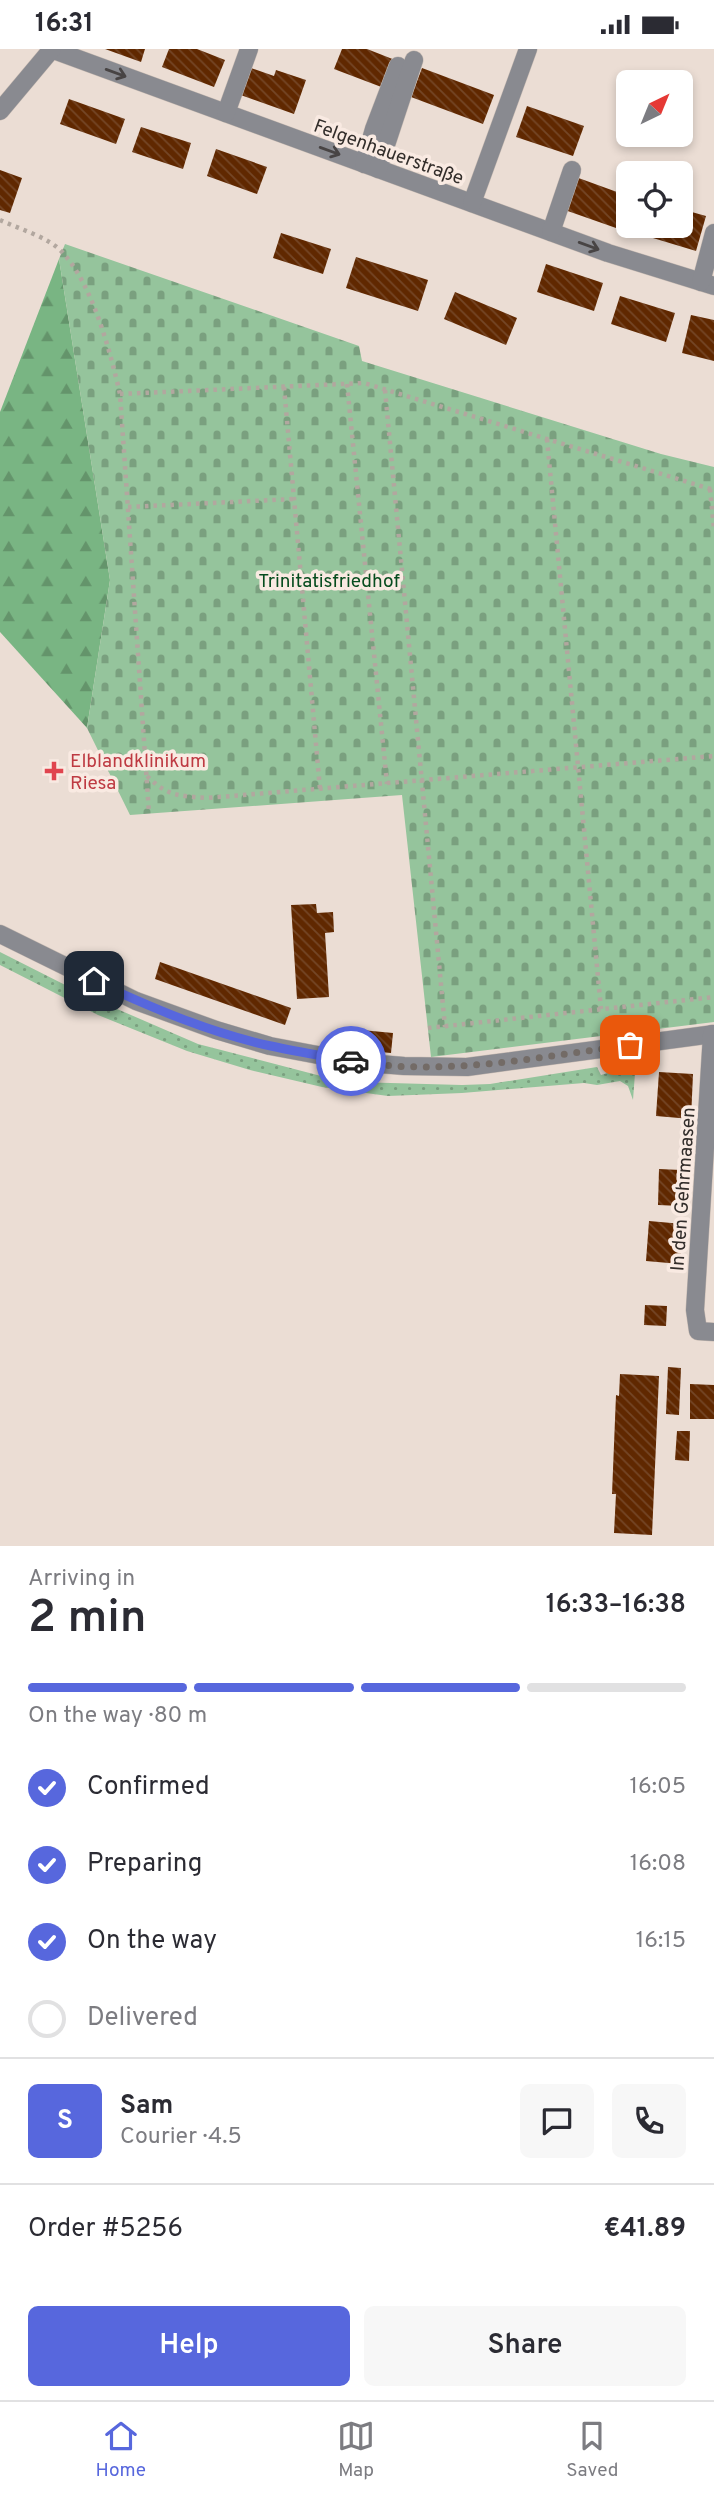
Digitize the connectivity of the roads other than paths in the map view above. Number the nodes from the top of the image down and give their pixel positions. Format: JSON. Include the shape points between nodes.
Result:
{"nodes":[{"id":1,"x":52,"y":49,"type":"edge"},
{"id":2,"x":249,"y":49,"type":"edge"},
{"id":3,"x":528,"y":49,"type":"edge"},
{"id":4,"x":406,"y":63,"type":"dead end"},
{"id":5,"x":0,"y":111,"type":"edge"},
{"id":6,"x":226,"y":113,"type":"junction"},
{"id":7,"x":371,"y":167,"type":"junction"},
{"id":8,"x":572,"y":170,"type":"dead end"},
{"id":9,"x":472,"y":203,"type":"junction"},
{"id":10,"x":551,"y":232,"type":"junction"},
{"id":11,"x":714,"y":233,"type":"edge"},
{"id":12,"x":708,"y":284,"type":"edge"},
{"id":13,"x":0,"y":934,"type":"edge"},
{"id":14,"x":713,"y":1034,"type":"edge"},
{"id":15,"x":714,"y":1332,"type":"edge"}],
"edges":[{"from":1,"to":5,"type":"street"},
{"from":1,"to":6,"type":"street","name":"Felgenhauerstraße","one_way":true},
{"from":2,"to":6,"type":"street"},
{"from":3,"to":9,"type":"street"},
{"from":4,"to":7,"type":"street","via":[[374,129]]},
{"from":6,"to":7,"type":"street","name":"Felgenhauerstraße","one_way":true},
{"from":7,"to":9,"type":"street","name":"Felgenhauerstraße"},
{"from":8,"to":10,"type":"street"},
{"from":9,"to":10,"type":"street","name":"Felgenhauerstraße"},
{"from":10,"to":12,"type":"street","name":"Felgenhauerstraße","one_way":true},
{"from":11,"to":12,"type":"street"},
{"from":13,"to":14,"type":"street","via":[[136,1001],[216,1030],[355,1062],[467,1066]]},
{"from":14,"to":15,"type":"street","name":"In den Gehrmaasen","via":[[695,1310],[698,1331]]}]}
